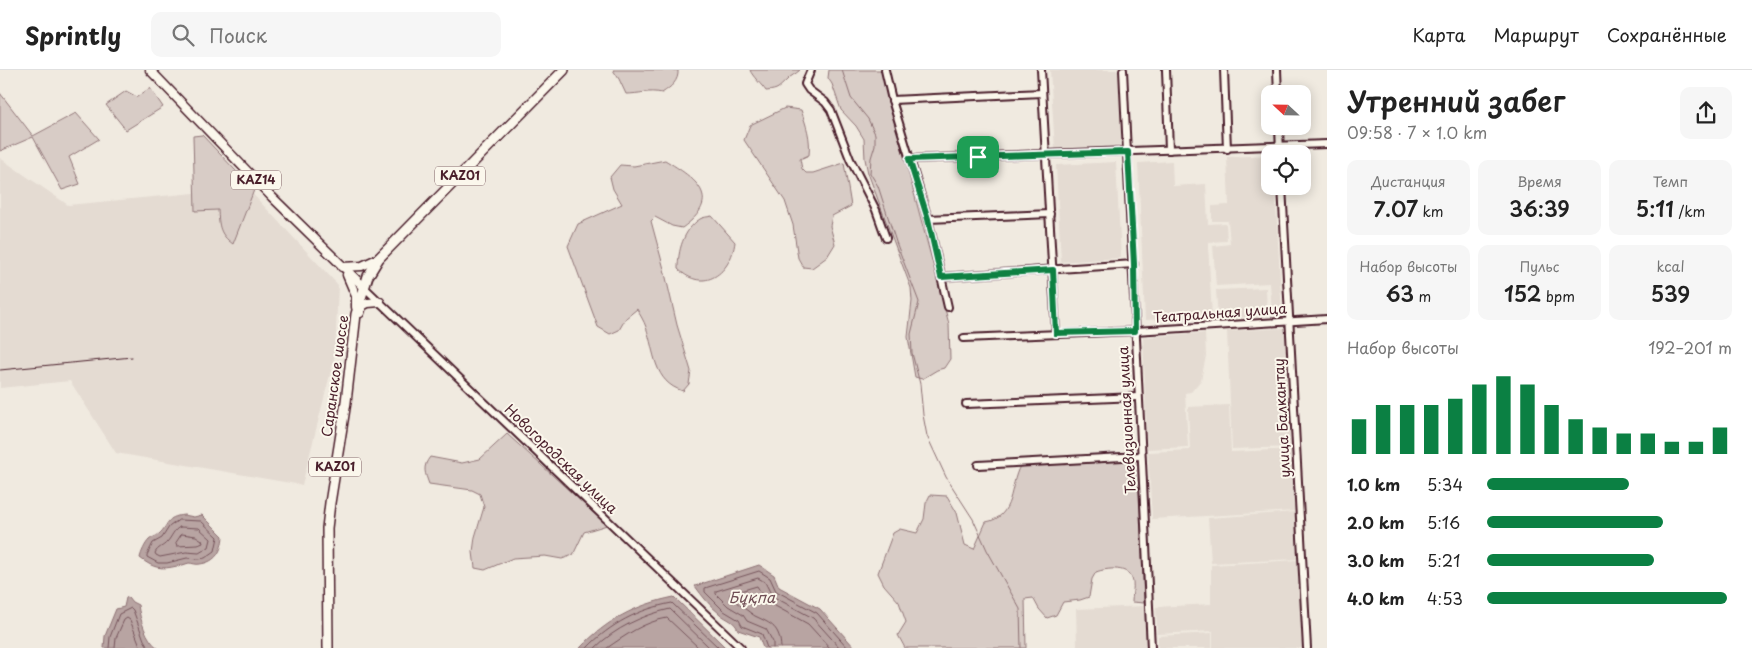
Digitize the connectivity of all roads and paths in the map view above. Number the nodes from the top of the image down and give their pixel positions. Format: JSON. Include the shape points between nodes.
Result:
{"nodes":[{"id":1,"x":150,"y":70,"type":"edge"},
{"id":2,"x":564,"y":70,"type":"edge"},
{"id":3,"x":811,"y":70,"type":"edge"},
{"id":4,"x":885,"y":70,"type":"edge"},
{"id":5,"x":1041,"y":70,"type":"edge"},
{"id":6,"x":1123,"y":70,"type":"edge"},
{"id":7,"x":1166,"y":70,"type":"edge"},
{"id":8,"x":1224,"y":70,"type":"edge"},
{"id":9,"x":1277,"y":70,"type":"edge"},
{"id":10,"x":1278,"y":85,"type":"edge"},
{"id":11,"x":1042,"y":92,"type":"junction"},
{"id":12,"x":892,"y":100,"type":"junction"},
{"id":13,"x":1327,"y":144,"type":"edge"},
{"id":14,"x":1311,"y":146,"type":"edge"},
{"id":15,"x":1227,"y":149,"type":"junction"},
{"id":16,"x":1169,"y":150,"type":"junction"},
{"id":17,"x":1261,"y":150,"type":"edge"},
{"id":18,"x":1128,"y":152,"type":"junction"},
{"id":19,"x":1046,"y":155,"type":"junction"},
{"id":20,"x":909,"y":159,"type":"junction"},
{"id":21,"x":1283,"y":195,"type":"edge"},
{"id":22,"x":1050,"y":214,"type":"junction"},
{"id":23,"x":928,"y":219,"type":"junction"},
{"id":24,"x":886,"y":238,"type":"dead end"},
{"id":25,"x":379,"y":258,"type":"junction"},
{"id":26,"x":1134,"y":264,"type":"junction"},
{"id":27,"x":342,"y":267,"type":"junction"},
{"id":28,"x":1053,"y":270,"type":"junction"},
{"id":29,"x":941,"y":277,"type":"junction"},
{"id":30,"x":364,"y":287,"type":"junction"},
{"id":31,"x":380,"y":302,"type":"junction"},
{"id":32,"x":948,"y":307,"type":"dead end"},
{"id":33,"x":356,"y":314,"type":"junction"},
{"id":34,"x":1327,"y":319,"type":"edge"},
{"id":35,"x":1290,"y":321,"type":"junction"},
{"id":36,"x":355,"y":324,"type":"junction"},
{"id":37,"x":1135,"y":331,"type":"junction"},
{"id":38,"x":1056,"y":333,"type":"junction"},
{"id":39,"x":964,"y":338,"type":"dead end"},
{"id":40,"x":1138,"y":397,"type":"junction"},
{"id":41,"x":966,"y":404,"type":"dead end"},
{"id":42,"x":1140,"y":456,"type":"junction"},
{"id":43,"x":978,"y":465,"type":"dead end"},
{"id":44,"x":328,"y":648,"type":"edge"},
{"id":45,"x":741,"y":648,"type":"edge"},
{"id":46,"x":1152,"y":648,"type":"edge"},
{"id":47,"x":1307,"y":648,"type":"edge"}],
"edges":[{"from":1,"to":27,"type":"main road","number":"KAZ14"},
{"from":2,"to":25,"type":"highway","number":"KАZ01"},
{"from":3,"to":24,"type":"street","via":[[806,84],[831,110]]},
{"from":4,"to":12,"type":"street"},
{"from":5,"to":11,"type":"street"},
{"from":6,"to":18,"type":"street","name":"Телевизионная улица"},
{"from":7,"to":16,"type":"street"},
{"from":8,"to":15,"type":"street"},
{"from":9,"to":10,"type":"street"},
{"from":11,"to":12,"type":"street"},
{"from":11,"to":19,"type":"street"},
{"from":12,"to":20,"type":"street"},
{"from":13,"to":14,"type":"street"},
{"from":15,"to":16,"type":"street"},
{"from":15,"to":17,"type":"street"},
{"from":16,"to":18,"type":"street"},
{"from":18,"to":19,"type":"street"},
{"from":18,"to":26,"type":"street","name":"Телевизионная улица"},
{"from":19,"to":20,"type":"street"},
{"from":19,"to":22,"type":"street"},
{"from":20,"to":23,"type":"street"},
{"from":21,"to":35,"type":"street","name":"улица Балкантау"},
{"from":22,"to":23,"type":"street"},
{"from":22,"to":28,"type":"street"},
{"from":23,"to":29,"type":"street"},
{"from":25,"to":27,"type":"main road","via":[[362,266]]},
{"from":25,"to":30,"type":"highway","number":"KАZ01"},
{"from":26,"to":28,"type":"street"},
{"from":26,"to":37,"type":"street","name":"Телевизионная улица"},
{"from":27,"to":30,"type":"main road","number":"KAZ14"},
{"from":27,"to":33,"type":"main road","via":[[353,285]]},
{"from":28,"to":29,"type":"street"},
{"from":28,"to":38,"type":"street"},
{"from":29,"to":32,"type":"street"},
{"from":30,"to":31,"type":"street","name":"Новогородская улица"},
{"from":30,"to":33,"type":"highway","name":"Саранское шоссе","number":"KAZ01"},
{"from":31,"to":36,"type":"main road","via":[[362,306]]},
{"from":31,"to":45,"type":"street","name":"Новогородская улица"},
{"from":33,"to":36,"type":"highway","name":"Саранское шоссе","number":"KAZ01"},
{"from":34,"to":35,"type":"street","name":"Театральная улица"},
{"from":35,"to":37,"type":"street","name":"Театральная улица"},
{"from":35,"to":47,"type":"street","name":"улица Балкантау"},
{"from":36,"to":44,"type":"highway","name":"Саранское шоссе","number":"KAZ01","via":[[328,516]]},
{"from":37,"to":38,"type":"street","name":"Театральная улица"},
{"from":37,"to":40,"type":"street","name":"Телевизионная улица"},
{"from":38,"to":39,"type":"street","name":"Театральная улица"},
{"from":40,"to":41,"type":"street"},
{"from":40,"to":42,"type":"street","name":"Телевизионная улица"},
{"from":42,"to":43,"type":"street"},
{"from":42,"to":46,"type":"street","name":"Телевизионная улица"}]}
